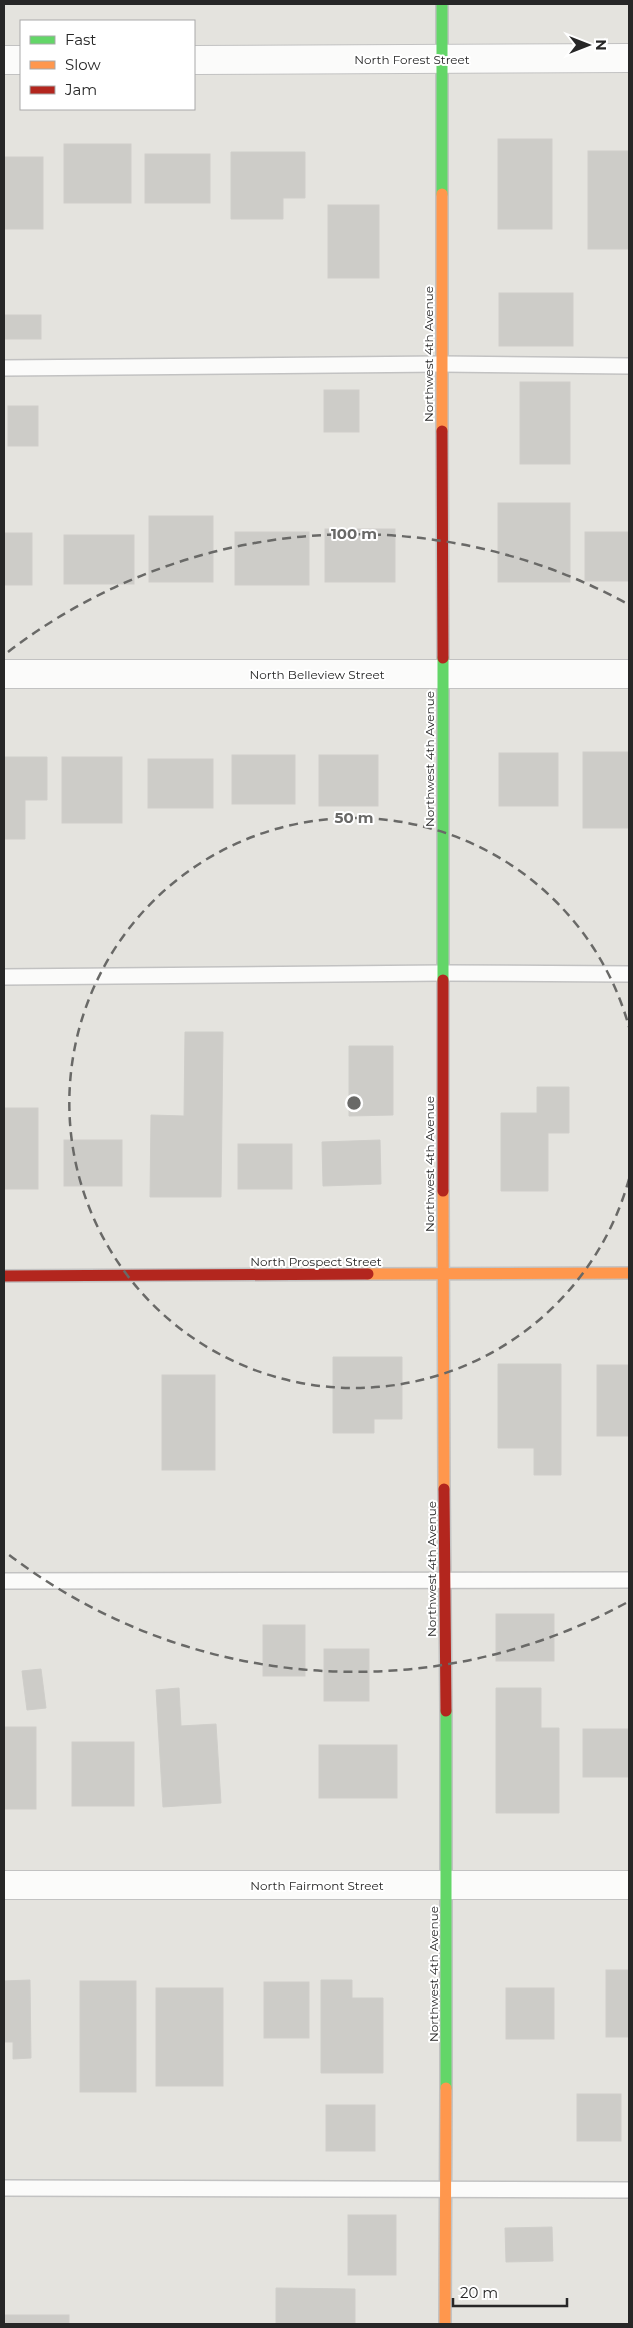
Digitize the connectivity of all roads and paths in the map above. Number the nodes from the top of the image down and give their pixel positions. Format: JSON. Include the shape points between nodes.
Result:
{"nodes":[{"id":1,"x":442,"y":4,"type":"edge"},
{"id":2,"x":629,"y":58,"type":"edge"},
{"id":3,"x":442,"y":59,"type":"junction"},
{"id":4,"x":4,"y":60,"type":"edge"},
{"id":5,"x":20,"y":60,"type":"edge"},
{"id":6,"x":195,"y":60,"type":"edge"},
{"id":7,"x":442,"y":364,"type":"junction"},
{"id":8,"x":629,"y":366,"type":"edge"},
{"id":9,"x":4,"y":368,"type":"edge"},
{"id":10,"x":4,"y":674,"type":"edge"},
{"id":11,"x":443,"y":674,"type":"junction"},
{"id":12,"x":629,"y":674,"type":"edge"},
{"id":13,"x":443,"y":973,"type":"junction"},
{"id":14,"x":629,"y":974,"type":"edge"},
{"id":15,"x":4,"y":977,"type":"edge"},
{"id":16,"x":629,"y":1273,"type":"edge"},
{"id":17,"x":443,"y":1274,"type":"junction"},
{"id":18,"x":4,"y":1276,"type":"edge"},
{"id":19,"x":445,"y":1580,"type":"junction"},
{"id":20,"x":629,"y":1580,"type":"edge"},
{"id":21,"x":4,"y":1581,"type":"edge"},
{"id":22,"x":4,"y":1885,"type":"edge"},
{"id":23,"x":447,"y":1885,"type":"junction"},
{"id":24,"x":629,"y":1885,"type":"edge"},
{"id":25,"x":4,"y":2188,"type":"edge"},
{"id":26,"x":446,"y":2188,"type":"junction"},
{"id":27,"x":629,"y":2190,"type":"edge"},
{"id":28,"x":446,"y":2324,"type":"edge"}],
"edges":[{"from":1,"to":3,"type":"street","name":"Northwest 4th Avenue"},
{"from":2,"to":3,"type":"street","name":"North Forest Street"},
{"from":3,"to":6,"type":"street","name":"North Forest Street"},
{"from":3,"to":7,"type":"street","name":"Northwest 4th Avenue"},
{"from":4,"to":5,"type":"street"},
{"from":7,"to":8,"type":"lane"},
{"from":7,"to":9,"type":"lane"},
{"from":7,"to":11,"type":"street","name":"Northwest 4th Avenue"},
{"from":10,"to":11,"type":"street","name":"North Belleview Street"},
{"from":11,"to":12,"type":"street","name":"North Belleview Street"},
{"from":11,"to":13,"type":"street","name":"Northwest 4th Avenue"},
{"from":13,"to":14,"type":"lane"},
{"from":13,"to":15,"type":"lane"},
{"from":13,"to":17,"type":"street","name":"Northwest 4th Avenue"},
{"from":16,"to":17,"type":"street","name":"North Prospect Street"},
{"from":17,"to":18,"type":"street","name":"North Prospect Street"},
{"from":17,"to":19,"type":"street","name":"Northwest 4th Avenue"},
{"from":19,"to":20,"type":"lane"},
{"from":19,"to":21,"type":"lane"},
{"from":19,"to":23,"type":"street","name":"Northwest 4th Avenue"},
{"from":22,"to":23,"type":"street","name":"North Fairmont Street"},
{"from":23,"to":24,"type":"street","name":"North Fairmont Street"},
{"from":23,"to":26,"type":"street","name":"Northwest 4th Avenue"},
{"from":25,"to":26,"type":"lane"},
{"from":26,"to":27,"type":"lane"},
{"from":26,"to":28,"type":"street","name":"Northwest 4th Avenue"}]}
